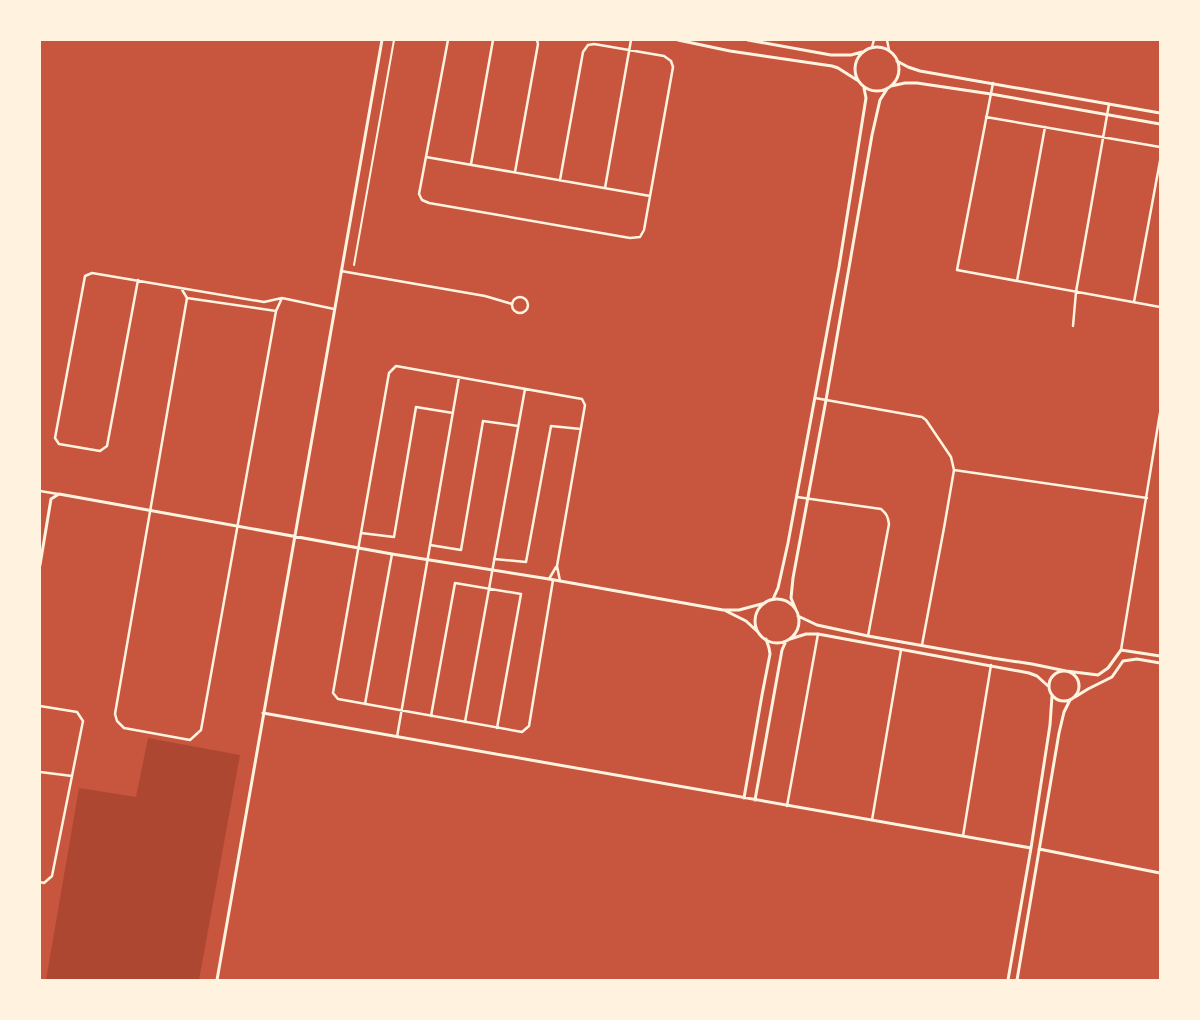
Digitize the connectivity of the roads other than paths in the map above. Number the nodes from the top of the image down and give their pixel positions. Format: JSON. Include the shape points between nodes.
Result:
{"nodes":[{"id":1,"x":382,"y":40,"type":"edge"},
{"id":2,"x":394,"y":40,"type":"edge"},
{"id":3,"x":448,"y":40,"type":"edge"},
{"id":4,"x":493,"y":40,"type":"edge"},
{"id":5,"x":537,"y":40,"type":"edge"},
{"id":6,"x":632,"y":40,"type":"edge"},
{"id":7,"x":678,"y":40,"type":"edge"},
{"id":8,"x":748,"y":40,"type":"edge"},
{"id":9,"x":874,"y":40,"type":"edge"},
{"id":10,"x":887,"y":40,"type":"edge"},
{"id":11,"x":872,"y":47,"type":"junction"},
{"id":12,"x":630,"y":50,"type":"junction"},
{"id":13,"x":889,"y":50,"type":"junction"},
{"id":14,"x":862,"y":52,"type":"junction"},
{"id":15,"x":897,"y":60,"type":"junction"},
{"id":16,"x":857,"y":80,"type":"junction"},
{"id":17,"x":993,"y":83,"type":"junction"},
{"id":18,"x":891,"y":86,"type":"junction"},
{"id":19,"x":864,"y":88,"type":"junction"},
{"id":20,"x":887,"y":89,"type":"junction"},
{"id":21,"x":991,"y":94,"type":"junction"},
{"id":22,"x":1109,"y":104,"type":"junction"},
{"id":23,"x":1160,"y":113,"type":"edge"},
{"id":24,"x":1107,"y":115,"type":"junction"},
{"id":25,"x":986,"y":117,"type":"junction"},
{"id":26,"x":1160,"y":124,"type":"edge"},
{"id":27,"x":1045,"y":127,"type":"junction"},
{"id":28,"x":1103,"y":137,"type":"junction"},
{"id":29,"x":1160,"y":147,"type":"edge"},
{"id":30,"x":426,"y":157,"type":"junction"},
{"id":31,"x":1160,"y":161,"type":"edge"},
{"id":32,"x":471,"y":164,"type":"junction"},
{"id":33,"x":515,"y":172,"type":"junction"},
{"id":34,"x":560,"y":180,"type":"junction"},
{"id":35,"x":605,"y":188,"type":"junction"},
{"id":36,"x":650,"y":196,"type":"junction"},
{"id":37,"x":354,"y":265,"type":"dead end"},
{"id":38,"x":341,"y":271,"type":"junction"},
{"id":39,"x":138,"y":280,"type":"junction"},
{"id":40,"x":1017,"y":281,"type":"junction"},
{"id":41,"x":181,"y":288,"type":"junction"},
{"id":42,"x":1076,"y":292,"type":"junction"},
{"id":43,"x":187,"y":298,"type":"junction"},
{"id":44,"x":282,"y":298,"type":"junction"},
{"id":45,"x":1134,"y":303,"type":"junction"},
{"id":46,"x":512,"y":304,"type":"junction"},
{"id":47,"x":1160,"y":308,"type":"edge"},
{"id":48,"x":334,"y":309,"type":"junction"},
{"id":49,"x":276,"y":312,"type":"junction"},
{"id":50,"x":1072,"y":326,"type":"dead end"},
{"id":51,"x":459,"y":377,"type":"junction"},
{"id":52,"x":525,"y":389,"type":"junction"},
{"id":53,"x":815,"y":398,"type":"junction"},
{"id":54,"x":826,"y":400,"type":"junction"},
{"id":55,"x":453,"y":413,"type":"junction"},
{"id":56,"x":1160,"y":413,"type":"edge"},
{"id":57,"x":518,"y":426,"type":"junction"},
{"id":58,"x":581,"y":429,"type":"junction"},
{"id":59,"x":954,"y":470,"type":"junction"},
{"id":60,"x":40,"y":491,"type":"edge"},
{"id":61,"x":59,"y":494,"type":"junction"},
{"id":62,"x":797,"y":497,"type":"junction"},
{"id":63,"x":809,"y":498,"type":"junction"},
{"id":64,"x":1147,"y":498,"type":"junction"},
{"id":65,"x":150,"y":510,"type":"junction"},
{"id":66,"x":238,"y":526,"type":"junction"},
{"id":67,"x":361,"y":533,"type":"junction"},
{"id":68,"x":294,"y":536,"type":"junction"},
{"id":69,"x":430,"y":545,"type":"junction"},
{"id":70,"x":358,"y":548,"type":"junction"},
{"id":71,"x":392,"y":554,"type":"junction"},
{"id":72,"x":428,"y":559,"type":"junction"},
{"id":73,"x":494,"y":559,"type":"junction"},
{"id":74,"x":40,"y":564,"type":"edge"},
{"id":75,"x":557,"y":566,"type":"junction"},
{"id":76,"x":492,"y":571,"type":"junction"},
{"id":77,"x":551,"y":580,"type":"junction"},
{"id":78,"x":560,"y":582,"type":"junction"},
{"id":79,"x":489,"y":589,"type":"junction"},
{"id":80,"x":773,"y":600,"type":"junction"},
{"id":81,"x":765,"y":603,"type":"junction"},
{"id":82,"x":723,"y":610,"type":"junction"},
{"id":83,"x":796,"y":610,"type":"junction"},
{"id":84,"x":798,"y":616,"type":"junction"},
{"id":85,"x":759,"y":632,"type":"junction"},
{"id":86,"x":818,"y":634,"type":"junction"},
{"id":87,"x":868,"y":636,"type":"junction"},
{"id":88,"x":766,"y":639,"type":"junction"},
{"id":89,"x":788,"y":640,"type":"junction"},
{"id":90,"x":922,"y":645,"type":"junction"},
{"id":91,"x":902,"y":648,"type":"junction"},
{"id":92,"x":1121,"y":650,"type":"junction"},
{"id":93,"x":1160,"y":656,"type":"edge"},
{"id":94,"x":1160,"y":663,"type":"edge"},
{"id":95,"x":990,"y":665,"type":"junction"},
{"id":96,"x":1066,"y":671,"type":"junction"},
{"id":97,"x":1048,"y":686,"type":"junction"},
{"id":98,"x":1052,"y":696,"type":"junction"},
{"id":99,"x":1074,"y":697,"type":"junction"},
{"id":100,"x":1070,"y":700,"type":"junction"},
{"id":101,"x":365,"y":704,"type":"junction"},
{"id":102,"x":40,"y":706,"type":"edge"},
{"id":103,"x":402,"y":711,"type":"junction"},
{"id":104,"x":264,"y":713,"type":"junction"},
{"id":105,"x":431,"y":716,"type":"junction"},
{"id":106,"x":465,"y":722,"type":"junction"},
{"id":107,"x":497,"y":728,"type":"junction"},
{"id":108,"x":397,"y":737,"type":"junction"},
{"id":109,"x":40,"y":772,"type":"edge"},
{"id":110,"x":72,"y":776,"type":"junction"},
{"id":111,"x":744,"y":798,"type":"junction"},
{"id":112,"x":755,"y":800,"type":"junction"},
{"id":113,"x":787,"y":806,"type":"junction"},
{"id":114,"x":872,"y":820,"type":"junction"},
{"id":115,"x":963,"y":836,"type":"junction"},
{"id":116,"x":1031,"y":848,"type":"junction"},
{"id":117,"x":1039,"y":850,"type":"junction"},
{"id":118,"x":1160,"y":873,"type":"edge"},
{"id":119,"x":40,"y":882,"type":"edge"},
{"id":120,"x":216,"y":980,"type":"edge"},
{"id":121,"x":1008,"y":980,"type":"edge"},
{"id":122,"x":1017,"y":980,"type":"edge"}],
"edges":[{"from":1,"to":38,"type":"street"},
{"from":2,"to":37,"type":"street"},
{"from":3,"to":30,"type":"street"},
{"from":4,"to":32,"type":"street"},
{"from":5,"to":33,"type":"street"},
{"from":6,"to":12,"type":"street"},
{"from":7,"to":16,"type":"street","via":[[832,66]]},
{"from":8,"to":14,"type":"street","via":[[832,55]]},
{"from":9,"to":11,"type":"street"},
{"from":10,"to":13,"type":"street"},
{"from":11,"to":13,"type":"street"},
{"from":11,"to":14,"type":"street"},
{"from":12,"to":34,"type":"street","via":[[594,44],[588,45],[583,52]]},
{"from":12,"to":35,"type":"street"},
{"from":12,"to":36,"type":"street","via":[[664,56],[673,67]]},
{"from":13,"to":15,"type":"street"},
{"from":14,"to":16,"type":"street","via":[[854,64]]},
{"from":15,"to":17,"type":"street","via":[[920,70]]},
{"from":15,"to":18,"type":"street","via":[[898,74]]},
{"from":16,"to":19,"type":"street"},
{"from":17,"to":21,"type":"street"},
{"from":17,"to":22,"type":"street"},
{"from":18,"to":20,"type":"street"},
{"from":18,"to":21,"type":"street","via":[[916,83]]},
{"from":19,"to":20,"type":"street","via":[[876,92]]},
{"from":19,"to":53,"type":"street","via":[[866,98]]},
{"from":20,"to":54,"type":"street","via":[[880,100],[872,135]]},
{"from":21,"to":24,"type":"street"},
{"from":21,"to":25,"type":"street"},
{"from":22,"to":23,"type":"street"},
{"from":22,"to":24,"type":"street"},
{"from":24,"to":26,"type":"street"},
{"from":24,"to":28,"type":"street"},
{"from":25,"to":27,"type":"street"},
{"from":25,"to":40,"type":"street","via":[[957,270]]},
{"from":27,"to":28,"type":"street"},
{"from":27,"to":40,"type":"street"},
{"from":28,"to":29,"type":"street"},
{"from":28,"to":42,"type":"street"},
{"from":30,"to":32,"type":"street"},
{"from":30,"to":36,"type":"street","via":[[419,194],[429,203],[630,238],[640,237],[644,230]]},
{"from":31,"to":45,"type":"street"},
{"from":32,"to":33,"type":"street"},
{"from":33,"to":34,"type":"street"},
{"from":34,"to":35,"type":"street"},
{"from":35,"to":36,"type":"street"},
{"from":38,"to":46,"type":"street","via":[[485,296]]},
{"from":38,"to":48,"type":"street"},
{"from":39,"to":39,"type":"street","via":[[92,273],[85,276],[55,438],[59,444],[100,451],[107,446]]},
{"from":39,"to":41,"type":"street"},
{"from":40,"to":42,"type":"street"},
{"from":41,"to":43,"type":"street"},
{"from":41,"to":44,"type":"street","via":[[264,302]]},
{"from":42,"to":45,"type":"street"},
{"from":42,"to":50,"type":"street"},
{"from":43,"to":49,"type":"street"},
{"from":43,"to":65,"type":"street"},
{"from":44,"to":48,"type":"street"},
{"from":44,"to":49,"type":"street"},
{"from":45,"to":47,"type":"street"},
{"from":46,"to":46,"type":"street","via":[[519,313],[528,308],[522,298],[515,299]]},
{"from":48,"to":68,"type":"street"},
{"from":49,"to":66,"type":"street"},
{"from":51,"to":52,"type":"street"},
{"from":51,"to":55,"type":"street"},
{"from":51,"to":67,"type":"street","via":[[396,366],[388,373]]},
{"from":52,"to":57,"type":"street"},
{"from":52,"to":58,"type":"street","via":[[582,399],[585,405]]},
{"from":53,"to":54,"type":"street"},
{"from":53,"to":62,"type":"street"},
{"from":54,"to":59,"type":"street","via":[[922,417],[951,456]]},
{"from":54,"to":63,"type":"street"},
{"from":55,"to":67,"type":"street","via":[[416,407],[394,538]]},
{"from":55,"to":69,"type":"street"},
{"from":56,"to":64,"type":"street"},
{"from":57,"to":69,"type":"street","via":[[483,421],[460,550]]},
{"from":57,"to":73,"type":"street"},
{"from":58,"to":73,"type":"street","via":[[551,426],[526,562]]},
{"from":58,"to":75,"type":"street"},
{"from":59,"to":64,"type":"street"},
{"from":59,"to":90,"type":"street"},
{"from":60,"to":61,"type":"street"},
{"from":61,"to":65,"type":"street"},
{"from":61,"to":74,"type":"street","via":[[52,499]]},
{"from":62,"to":63,"type":"street"},
{"from":62,"to":80,"type":"street"},
{"from":63,"to":83,"type":"street","via":[[793,578],[792,598]]},
{"from":63,"to":87,"type":"street","via":[[886,513],[887,534]]},
{"from":64,"to":92,"type":"street"},
{"from":65,"to":66,"type":"street"},
{"from":65,"to":66,"type":"street","via":[[115,714],[124,728],[190,740],[202,730]]},
{"from":66,"to":68,"type":"street"},
{"from":67,"to":70,"type":"street"},
{"from":68,"to":70,"type":"street"},
{"from":68,"to":104,"type":"street"},
{"from":69,"to":72,"type":"street"},
{"from":70,"to":71,"type":"street"},
{"from":70,"to":101,"type":"street","via":[[333,693],[338,699]]},
{"from":71,"to":72,"type":"street"},
{"from":71,"to":101,"type":"street"},
{"from":72,"to":76,"type":"street"},
{"from":72,"to":103,"type":"street"},
{"from":73,"to":76,"type":"street"},
{"from":75,"to":77,"type":"street"},
{"from":75,"to":78,"type":"street"},
{"from":76,"to":77,"type":"street"},
{"from":76,"to":79,"type":"street"},
{"from":77,"to":78,"type":"street"},
{"from":77,"to":107,"type":"street","via":[[529,726],[522,732]]},
{"from":78,"to":82,"type":"street"},
{"from":79,"to":105,"type":"street","via":[[455,583]]},
{"from":79,"to":106,"type":"street"},
{"from":79,"to":107,"type":"street","via":[[521,594]]},
{"from":80,"to":81,"type":"street"},
{"from":80,"to":83,"type":"street","via":[[786,601]]},
{"from":81,"to":82,"type":"street","via":[[739,610]]},
{"from":81,"to":85,"type":"street","via":[[757,613]]},
{"from":82,"to":85,"type":"street","via":[[746,621]]},
{"from":83,"to":84,"type":"street"},
{"from":84,"to":87,"type":"street","via":[[817,625]]},
{"from":84,"to":89,"type":"street","via":[[798,628]]},
{"from":85,"to":88,"type":"street"},
{"from":86,"to":89,"type":"street"},
{"from":86,"to":91,"type":"street"},
{"from":86,"to":113,"type":"street"},
{"from":87,"to":90,"type":"street"},
{"from":88,"to":89,"type":"street","via":[[776,642]]},
{"from":88,"to":111,"type":"street","via":[[770,654]]},
{"from":89,"to":112,"type":"street","via":[[782,650]]},
{"from":90,"to":96,"type":"street"},
{"from":91,"to":95,"type":"street"},
{"from":91,"to":114,"type":"street"},
{"from":92,"to":93,"type":"street"},
{"from":92,"to":96,"type":"street","via":[[1108,668],[1098,675]]},
{"from":94,"to":99,"type":"street","via":[[1137,659],[1123,661],[1112,677]]},
{"from":95,"to":97,"type":"street","via":[[1029,673]]},
{"from":95,"to":115,"type":"street"},
{"from":96,"to":97,"type":"street","via":[[1054,674]]},
{"from":96,"to":99,"type":"street","via":[[1078,679],[1079,689]]},
{"from":97,"to":98,"type":"street"},
{"from":98,"to":100,"type":"street","via":[[1060,701]]},
{"from":98,"to":116,"type":"street"},
{"from":99,"to":100,"type":"street"},
{"from":100,"to":117,"type":"street","via":[[1059,733]]},
{"from":101,"to":103,"type":"street"},
{"from":102,"to":110,"type":"street","via":[[77,712],[83,721]]},
{"from":103,"to":105,"type":"street"},
{"from":103,"to":108,"type":"street"},
{"from":104,"to":108,"type":"street"},
{"from":104,"to":120,"type":"street"},
{"from":105,"to":106,"type":"street"},
{"from":106,"to":107,"type":"street"},
{"from":108,"to":111,"type":"street"},
{"from":109,"to":110,"type":"street"},
{"from":110,"to":119,"type":"street","via":[[52,876],[44,883]]},
{"from":111,"to":112,"type":"street"},
{"from":112,"to":113,"type":"street"},
{"from":113,"to":114,"type":"street"},
{"from":114,"to":115,"type":"street"},
{"from":115,"to":116,"type":"street"},
{"from":116,"to":121,"type":"street"},
{"from":117,"to":118,"type":"street"},
{"from":117,"to":122,"type":"street"}]}
